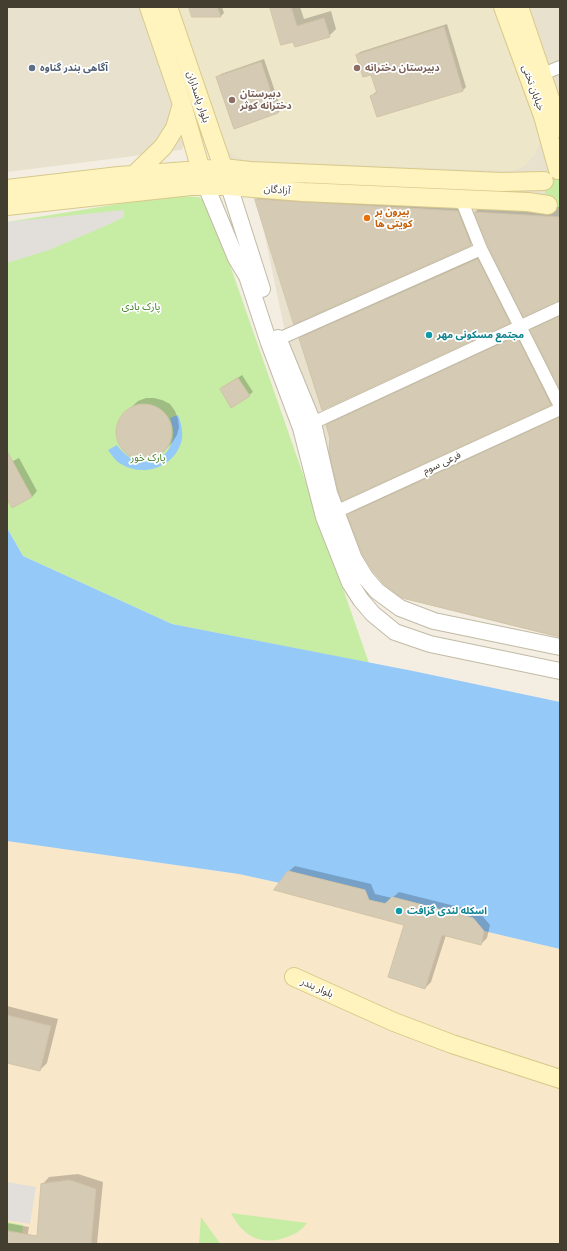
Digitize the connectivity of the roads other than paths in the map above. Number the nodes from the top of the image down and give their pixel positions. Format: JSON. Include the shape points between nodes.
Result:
{"nodes":[{"id":1,"x":504,"y":7,"type":"edge"},
{"id":2,"x":519,"y":7,"type":"edge"},
{"id":3,"x":170,"y":12,"type":"edge"},
{"id":4,"x":151,"y":15,"type":"edge"},
{"id":5,"x":560,"y":67,"type":"edge"},
{"id":6,"x":543,"y":74,"type":"junction"},
{"id":7,"x":182,"y":104,"type":"junction"},
{"id":8,"x":560,"y":128,"type":"edge"},
{"id":9,"x":223,"y":168,"type":"junction"},
{"id":10,"x":559,"y":170,"type":"edge"},
{"id":11,"x":134,"y":175,"type":"junction"},
{"id":12,"x":203,"y":178,"type":"junction"},
{"id":13,"x":544,"y":181,"type":"junction"},
{"id":14,"x":229,"y":186,"type":"junction"},
{"id":15,"x":7,"y":189,"type":"edge"},
{"id":16,"x":462,"y":199,"type":"junction"},
{"id":17,"x":7,"y":206,"type":"edge"},
{"id":18,"x":554,"y":208,"type":"edge"},
{"id":19,"x":481,"y":249,"type":"junction"},
{"id":20,"x":560,"y":308,"type":"edge"},
{"id":21,"x":521,"y":327,"type":"junction"},
{"id":22,"x":274,"y":341,"type":"junction"},
{"id":23,"x":560,"y":408,"type":"edge"},
{"id":24,"x":307,"y":426,"type":"junction"},
{"id":25,"x":324,"y":517,"type":"junction"},
{"id":26,"x":560,"y":647,"type":"edge"},
{"id":27,"x":560,"y":671,"type":"edge"},
{"id":28,"x":560,"y":1070,"type":"edge"},
{"id":29,"x":560,"y":1079,"type":"edge"}],
"edges":[{"from":1,"to":10,"type":"main road","name":"خیابان تختی","via":[[543,116]]},
{"from":2,"to":6,"type":"main road","name":"خیابان تختی"},
{"from":3,"to":4,"type":"main road"},
{"from":3,"to":9,"type":"main road","name":"بلوار پاسداران"},
{"from":4,"to":7,"type":"main road","name":"بلوار پاسداران"},
{"from":5,"to":6,"type":"street"},
{"from":6,"to":8,"type":"main road","name":"خیابان تختی"},
{"from":7,"to":11,"type":"main road","via":[[174,128],[163,147]]},
{"from":7,"to":12,"type":"main road","name":"بلوار پاسداران"},
{"from":9,"to":12,"type":"main road","name":"آزادگان"},
{"from":9,"to":13,"type":"main road","name":"آزادگان","via":[[501,182]]},
{"from":9,"to":14,"type":"main road","name":"بلوار پاسداران"},
{"from":10,"to":13,"type":"main road","via":[[550,174]]},
{"from":11,"to":12,"type":"main road","name":"آزادگان"},
{"from":11,"to":15,"type":"main road","name":"آزادگان"},
{"from":12,"to":14,"type":"main road","name":"آزادگان"},
{"from":12,"to":17,"type":"main road","name":"آزادگان","via":[[191,186]]},
{"from":12,"to":22,"type":"street"},
{"from":13,"to":18,"type":"main road","via":[[544,200]]},
{"from":14,"to":16,"type":"main road","name":"آزادگان"},
{"from":14,"to":22,"type":"street"},
{"from":16,"to":18,"type":"main road","name":"آزادگان","via":[[528,202]]},
{"from":16,"to":19,"type":"street"},
{"from":19,"to":21,"type":"street"},
{"from":19,"to":22,"type":"street"},
{"from":20,"to":21,"type":"street"},
{"from":21,"to":23,"type":"street"},
{"from":21,"to":24,"type":"street"},
{"from":22,"to":24,"type":"street"},
{"from":23,"to":25,"type":"street","name":"فرعی سوم"},
{"from":24,"to":25,"type":"street"},
{"from":24,"to":26,"type":"street","via":[[354,559],[377,591],[400,608],[434,621]]},
{"from":25,"to":27,"type":"street","via":[[350,583],[373,614],[395,632],[430,644]]},
{"from":28,"to":29,"type":"main road","name":"بلوار بندر","via":[[294,977],[401,1025]]}]}
